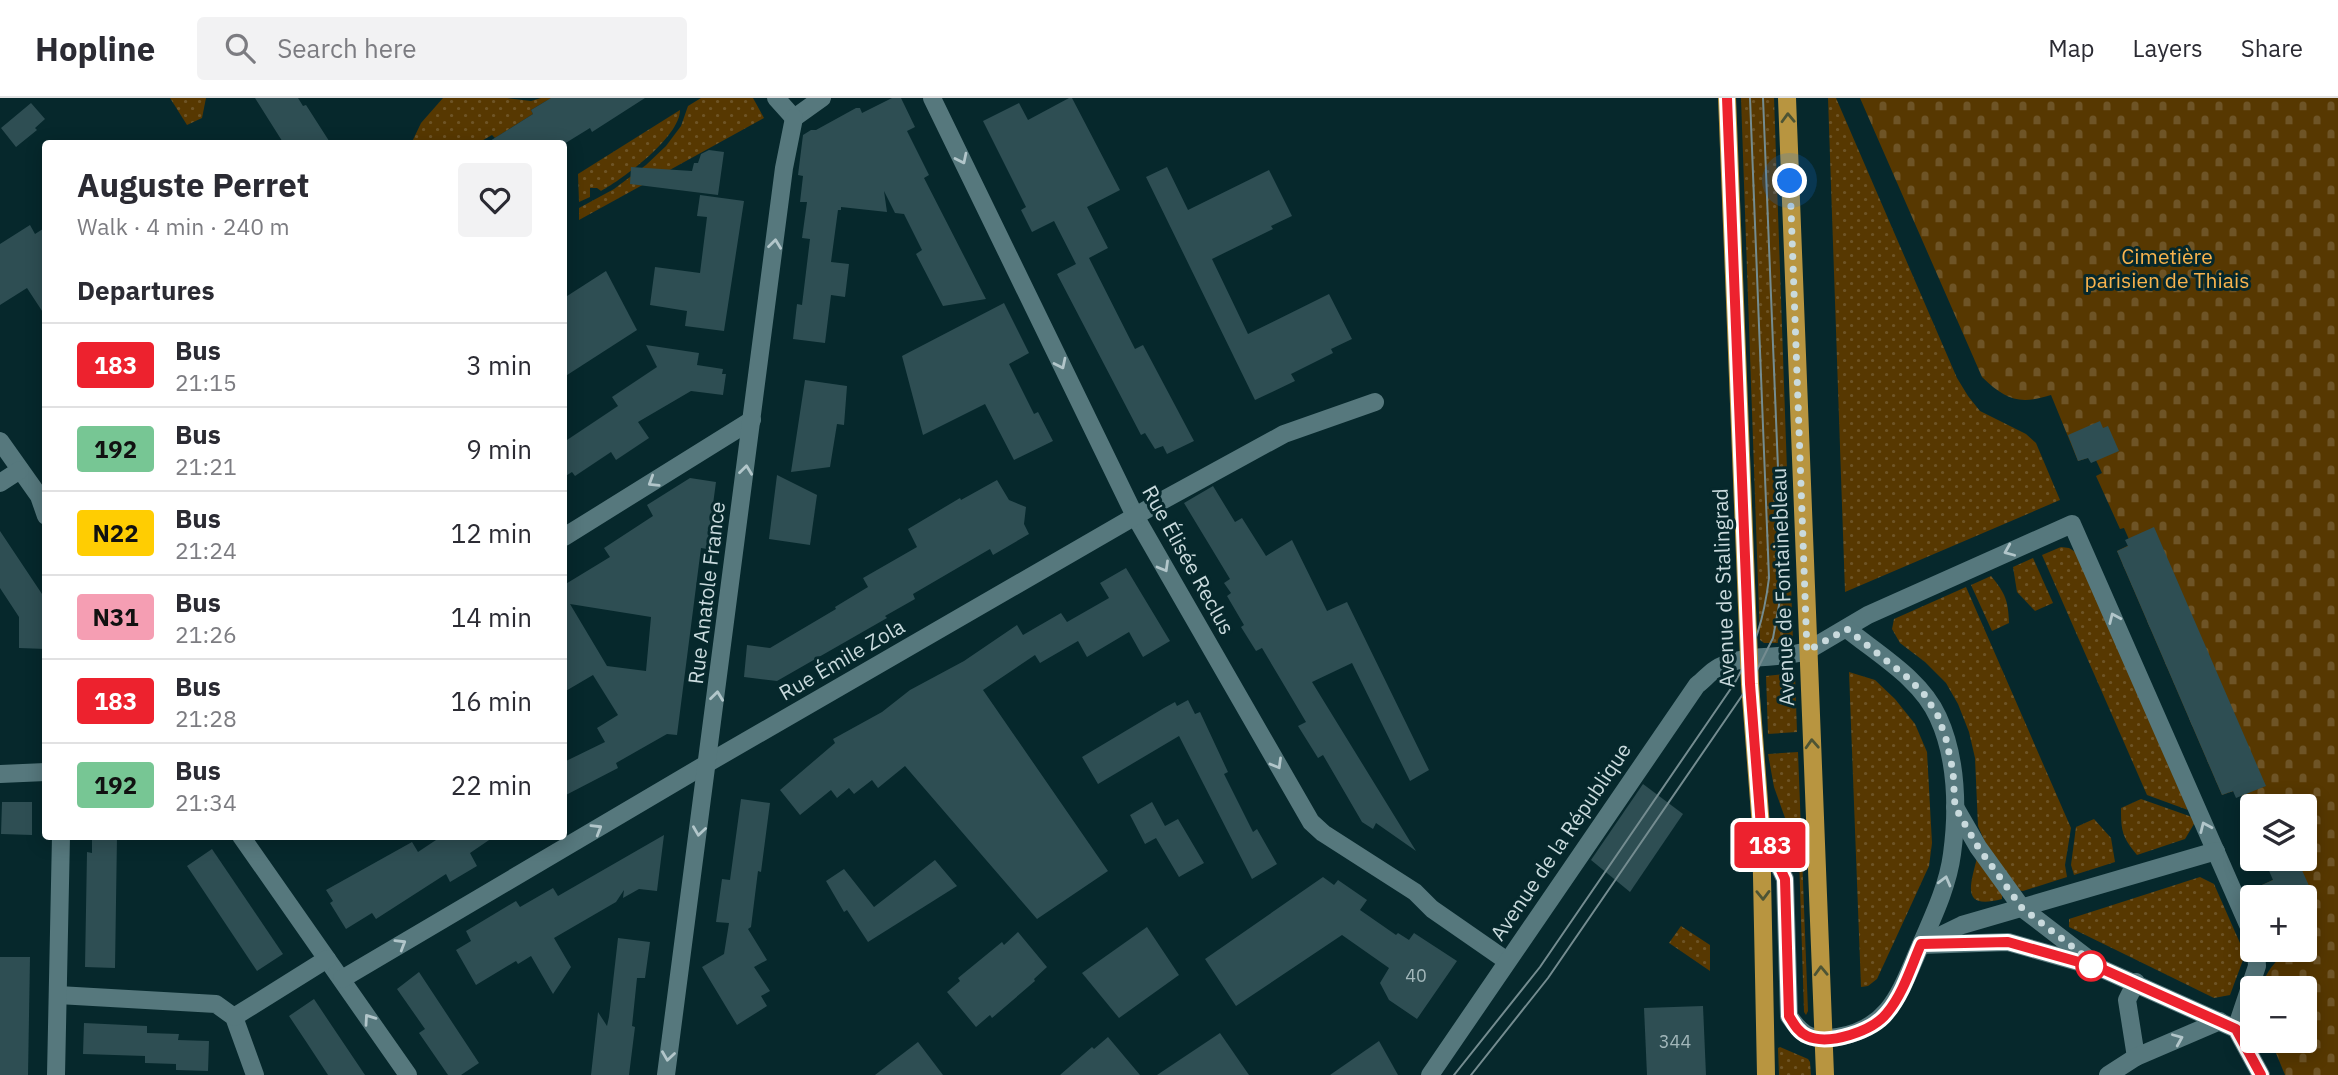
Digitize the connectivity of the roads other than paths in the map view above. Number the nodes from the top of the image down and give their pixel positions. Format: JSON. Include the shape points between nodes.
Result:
{"nodes":[{"id":1,"x":776,"y":98,"type":"edge"},
{"id":2,"x":822,"y":98,"type":"edge"},
{"id":3,"x":932,"y":98,"type":"edge"},
{"id":4,"x":1727,"y":98,"type":"edge"},
{"id":5,"x":1787,"y":98,"type":"edge"},
{"id":6,"x":794,"y":118,"type":"junction"},
{"id":7,"x":1376,"y":402,"type":"dead end"},
{"id":8,"x":752,"y":420,"type":"junction"},
{"id":9,"x":0,"y":441,"type":"edge"},
{"id":10,"x":20,"y":470,"type":"junction"},
{"id":11,"x":0,"y":483,"type":"edge"},
{"id":12,"x":42,"y":505,"type":"edge"},
{"id":13,"x":1135,"y":516,"type":"junction"},
{"id":14,"x":567,"y":535,"type":"edge"},
{"id":15,"x":1847,"y":629,"type":"junction"},
{"id":16,"x":1807,"y":651,"type":"junction"},
{"id":17,"x":1749,"y":659,"type":"junction"},
{"id":18,"x":708,"y":763,"type":"junction"},
{"id":19,"x":42,"y":772,"type":"edge"},
{"id":20,"x":0,"y":774,"type":"edge"},
{"id":21,"x":1955,"y":807,"type":"junction"},
{"id":22,"x":1761,"y":827,"type":"junction"},
{"id":23,"x":61,"y":840,"type":"edge"},
{"id":24,"x":245,"y":840,"type":"edge"},
{"id":25,"x":2216,"y":851,"type":"junction"},
{"id":26,"x":2240,"y":906,"type":"edge"},
{"id":27,"x":2022,"y":908,"type":"junction"},
{"id":28,"x":1921,"y":944,"type":"junction"},
{"id":29,"x":327,"y":959,"type":"junction"},
{"id":30,"x":1507,"y":961,"type":"junction"},
{"id":31,"x":2257,"y":962,"type":"edge"},
{"id":32,"x":2100,"y":968,"type":"junction"},
{"id":33,"x":342,"y":979,"type":"junction"},
{"id":34,"x":2136,"y":982,"type":"junction"},
{"id":35,"x":58,"y":995,"type":"junction"},
{"id":36,"x":234,"y":1017,"type":"junction"},
{"id":37,"x":2228,"y":1025,"type":"junction"},
{"id":38,"x":1824,"y":1039,"type":"junction"},
{"id":39,"x":2136,"y":1057,"type":"junction"},
{"id":40,"x":56,"y":1075,"type":"edge"},
{"id":41,"x":256,"y":1075,"type":"edge"},
{"id":42,"x":408,"y":1075,"type":"edge"},
{"id":43,"x":666,"y":1075,"type":"edge"},
{"id":44,"x":1430,"y":1075,"type":"edge"},
{"id":45,"x":1766,"y":1075,"type":"edge"},
{"id":46,"x":1825,"y":1075,"type":"edge"},
{"id":47,"x":2108,"y":1075,"type":"edge"},
{"id":48,"x":2261,"y":1075,"type":"edge"}],
"edges":[{"from":1,"to":6,"type":"street"},
{"from":2,"to":6,"type":"street"},
{"from":3,"to":13,"type":"street","name":"Rue Élisée Reclus","one_way":true},
{"from":4,"to":17,"type":"main road","name":"Avenue de Stalingrad"},
{"from":16,"to":5,"type":"main road","name":"Avenue de Fontainebleau","one_way":true},
{"from":8,"to":6,"type":"street","name":"Rue Anatole France","one_way":true},
{"from":7,"to":13,"type":"street","name":"Rue Émile Zola","via":[[1284,434]]},
{"from":8,"to":14,"type":"street","one_way":true},
{"from":18,"to":8,"type":"street","name":"Rue Anatole France","one_way":true},
{"from":9,"to":10,"type":"street"},
{"from":10,"to":11,"type":"street"},
{"from":10,"to":12,"type":"street"},
{"from":13,"to":18,"type":"street","name":"Rue Émile Zola"},
{"from":13,"to":30,"type":"street","name":"Rue Élisée Reclus","one_way":true,"via":[[1311,822]]},
{"from":15,"to":16,"type":"street","name":"Avenue de la République"},
{"from":15,"to":21,"type":"street","via":[[1907,677],[1938,716],[1953,771]]},
{"from":25,"to":15,"type":"street","name":"Avenue de la République","one_way":true,"via":[[2072,524],[1868,615]]},
{"from":16,"to":17,"type":"street","name":"Avenue de la République","via":[[1790,657]]},
{"from":38,"to":16,"type":"main road","name":"Avenue de Fontainebleau","one_way":true},
{"from":17,"to":22,"type":"main road","name":"Avenue de Stalingrad"},
{"from":17,"to":30,"type":"street","name":"Avenue de la République","via":[[1718,667],[1697,685]]},
{"from":33,"to":18,"type":"street","name":"Rue Émile Zola","one_way":true},
{"from":18,"to":43,"type":"street","name":"Rue Anatole France","one_way":true},
{"from":19,"to":20,"type":"street"},
{"from":21,"to":27,"type":"street"},
{"from":28,"to":21,"type":"street","one_way":true,"via":[[1952,855]]},
{"from":22,"to":38,"type":"street","via":[[1785,879],[1789,1016],[1798,1031]]},
{"from":22,"to":45,"type":"main road","name":"Avenue de Stalingrad","one_way":true},
{"from":23,"to":35,"type":"street"},
{"from":24,"to":29,"type":"street"},
{"from":25,"to":26,"type":"street"},
{"from":25,"to":27,"type":"street"},
{"from":27,"to":28,"type":"street","via":[[1962,925]]},
{"from":27,"to":32,"type":"street"},
{"from":28,"to":32,"type":"street","via":[[2008,942]]},
{"from":28,"to":38,"type":"street","via":[[1886,1014],[1855,1034]]},
{"from":29,"to":33,"type":"street"},
{"from":29,"to":36,"type":"street"},
{"from":30,"to":44,"type":"street","name":"Avenue de la République"},
{"from":31,"to":37,"type":"street"},
{"from":32,"to":34,"type":"street"},
{"from":42,"to":33,"type":"street","one_way":true},
{"from":34,"to":37,"type":"street"},
{"from":34,"to":39,"type":"street","via":[[2127,1000]]},
{"from":35,"to":36,"type":"street","via":[[206,1003],[225,1008]]},
{"from":35,"to":40,"type":"street"},
{"from":36,"to":41,"type":"street"},
{"from":39,"to":37,"type":"street","one_way":true},
{"from":37,"to":48,"type":"street"},
{"from":38,"to":46,"type":"main road","name":"Avenue de Fontainebleau"},
{"from":39,"to":47,"type":"street"}]}
